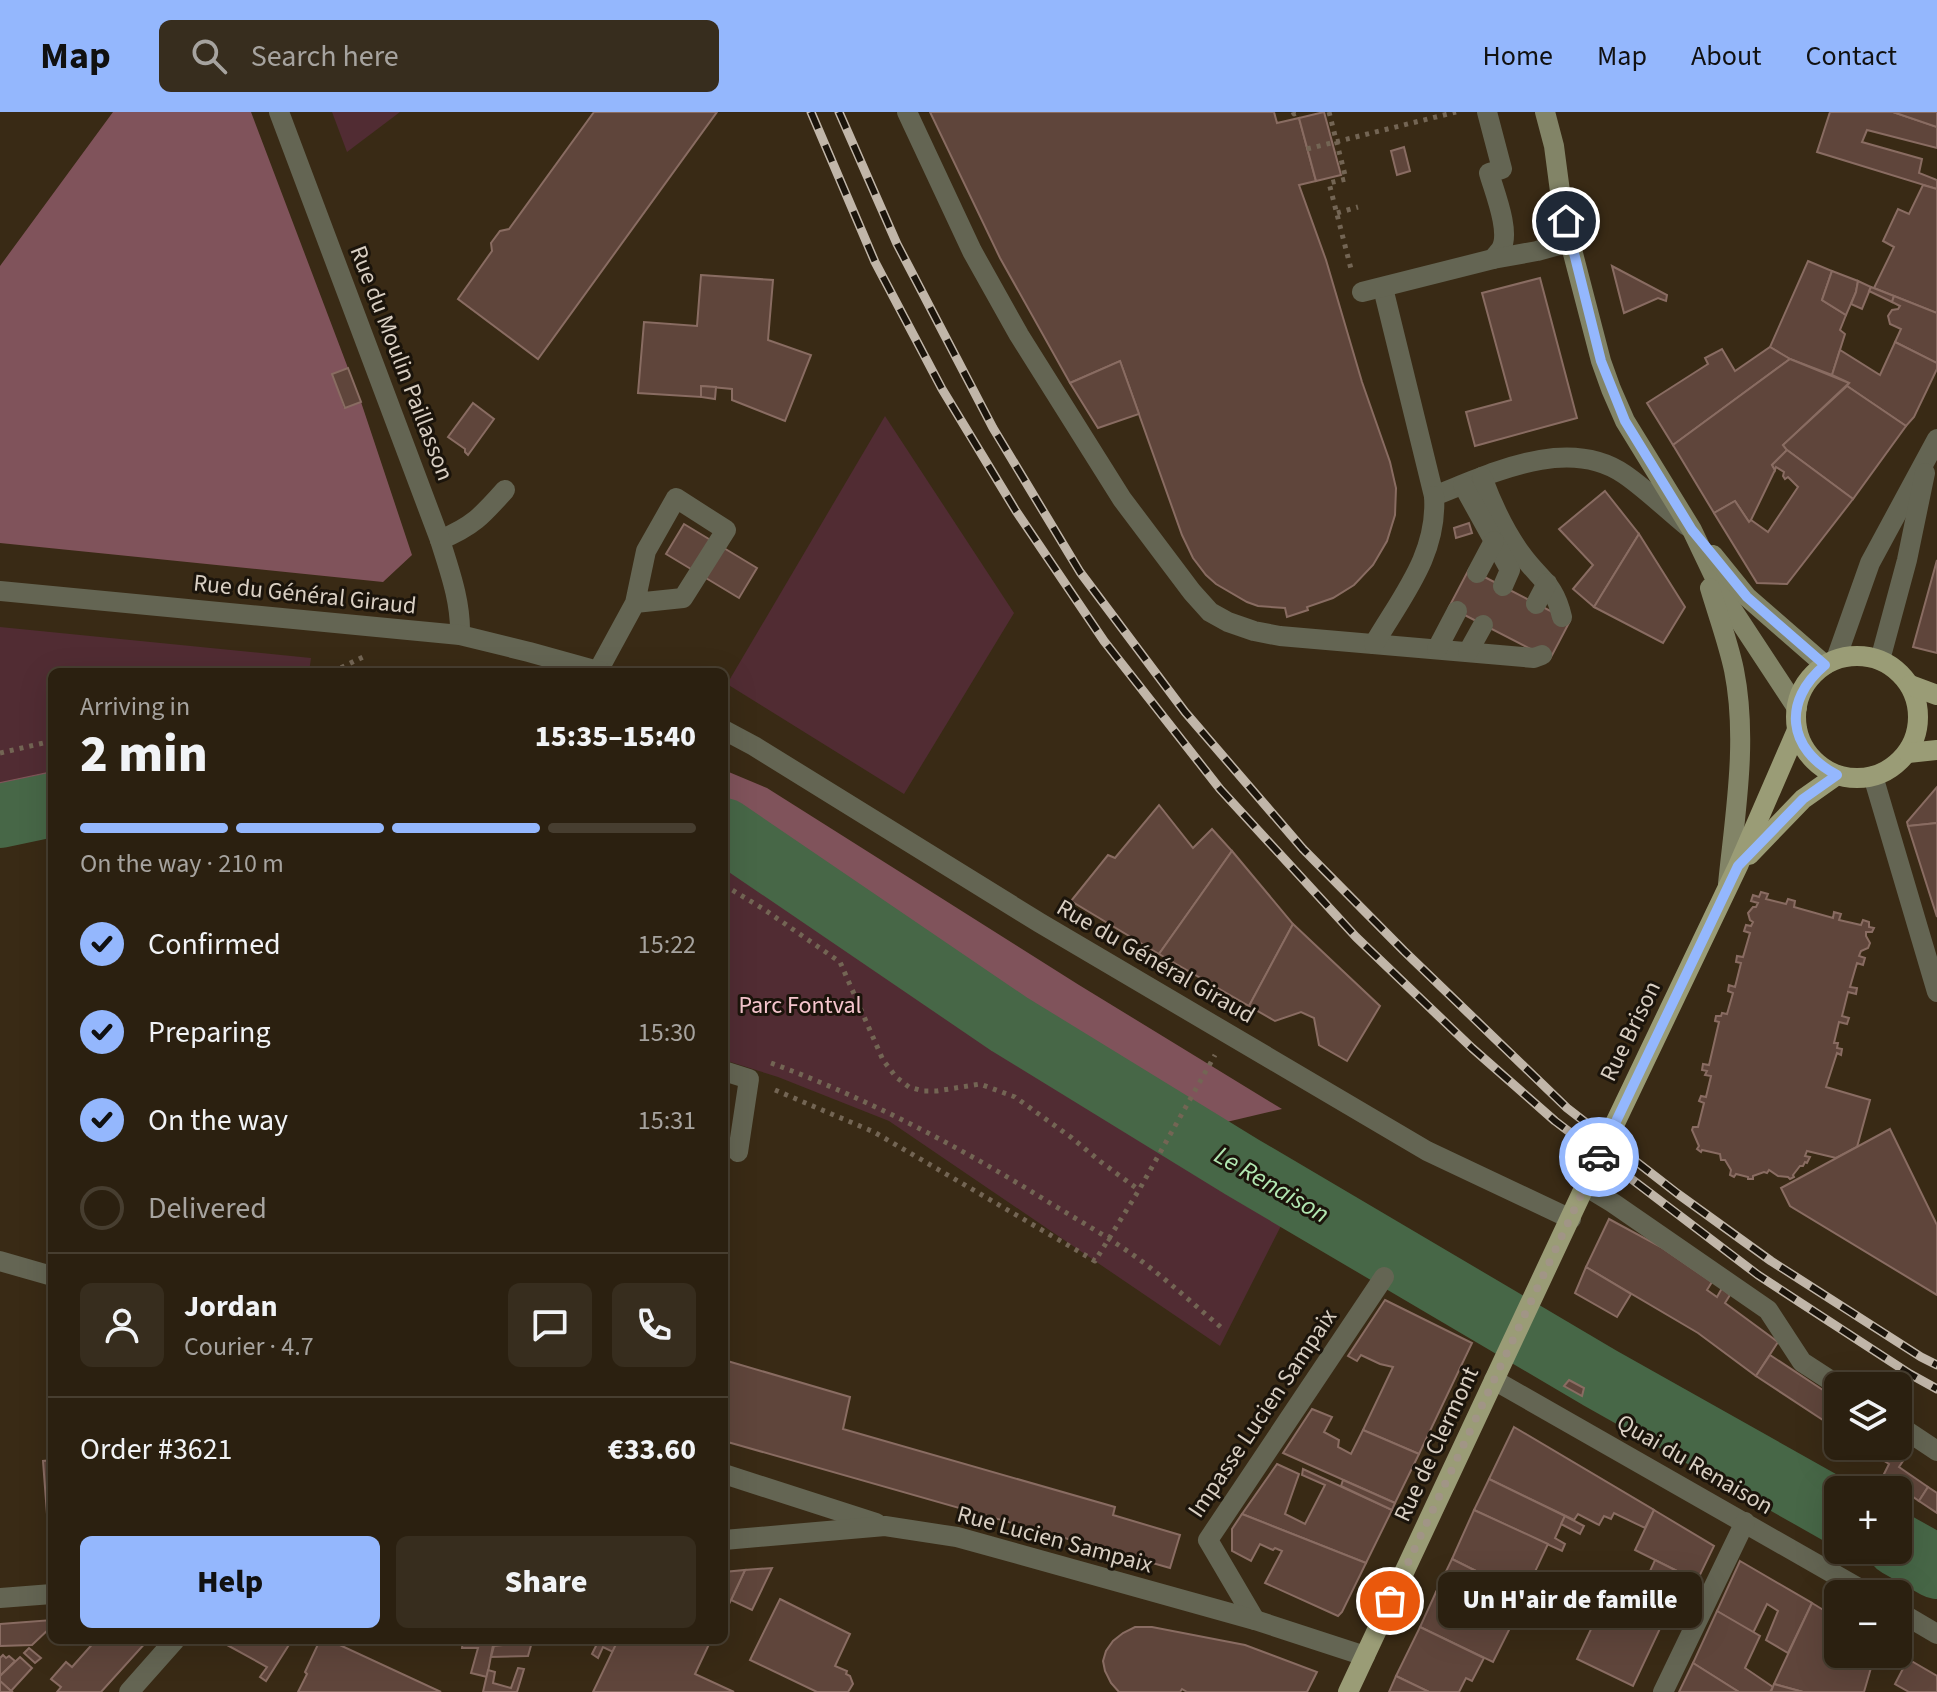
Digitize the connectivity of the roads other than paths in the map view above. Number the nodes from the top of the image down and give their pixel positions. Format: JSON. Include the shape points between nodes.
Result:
{"nodes":[{"id":1,"x":279,"y":112,"type":"edge"},
{"id":2,"x":907,"y":112,"type":"edge"},
{"id":3,"x":1487,"y":112,"type":"edge"},
{"id":4,"x":1545,"y":112,"type":"edge"},
{"id":5,"x":1570,"y":242,"type":"junction"},
{"id":6,"x":1493,"y":259,"type":"junction"},
{"id":7,"x":1383,"y":288,"type":"junction"},
{"id":8,"x":1362,"y":292,"type":"dead end"},
{"id":9,"x":1933,"y":448,"type":"edge"},
{"id":10,"x":1472,"y":481,"type":"junction"},
{"id":11,"x":505,"y":490,"type":"dead end"},
{"id":12,"x":1434,"y":496,"type":"junction"},
{"id":13,"x":1692,"y":530,"type":"junction"},
{"id":14,"x":440,"y":540,"type":"junction"},
{"id":15,"x":1494,"y":541,"type":"junction"},
{"id":16,"x":1477,"y":573,"type":"dead end"},
{"id":17,"x":1547,"y":583,"type":"junction"},
{"id":18,"x":1503,"y":586,"type":"dead end"},
{"id":19,"x":0,"y":591,"type":"edge"},
{"id":20,"x":635,"y":603,"type":"junction"},
{"id":21,"x":1536,"y":604,"type":"dead end"},
{"id":22,"x":1457,"y":611,"type":"dead end"},
{"id":23,"x":1562,"y":617,"type":"dead end"},
{"id":24,"x":1483,"y":625,"type":"dead end"},
{"id":25,"x":460,"y":635,"type":"junction"},
{"id":26,"x":1374,"y":644,"type":"junction"},
{"id":27,"x":1437,"y":649,"type":"junction"},
{"id":28,"x":1468,"y":652,"type":"junction"},
{"id":29,"x":1542,"y":655,"type":"dead end"},
{"id":30,"x":1880,"y":660,"type":"junction"},
{"id":31,"x":1831,"y":662,"type":"junction"},
{"id":32,"x":588,"y":668,"type":"edge"},
{"id":33,"x":602,"y":668,"type":"edge"},
{"id":34,"x":1910,"y":685,"type":"junction"},
{"id":35,"x":1937,"y":695,"type":"edge"},
{"id":36,"x":1797,"y":708,"type":"junction"},
{"id":37,"x":1797,"y":730,"type":"junction"},
{"id":38,"x":728,"y":732,"type":"edge"},
{"id":39,"x":1937,"y":750,"type":"edge"},
{"id":40,"x":1908,"y":753,"type":"junction"},
{"id":41,"x":1837,"y":775,"type":"junction"},
{"id":42,"x":1873,"y":776,"type":"junction"},
{"id":43,"x":1738,"y":866,"type":"junction"},
{"id":44,"x":1727,"y":889,"type":"junction"},
{"id":45,"x":1937,"y":992,"type":"edge"},
{"id":46,"x":728,"y":1072,"type":"edge"},
{"id":47,"x":738,"y":1152,"type":"dead end"},
{"id":48,"x":1585,"y":1186,"type":"junction"},
{"id":49,"x":1571,"y":1219,"type":"junction"},
{"id":50,"x":0,"y":1261,"type":"edge"},
{"id":51,"x":48,"y":1275,"type":"edge"},
{"id":52,"x":1384,"y":1277,"type":"dead end"},
{"id":53,"x":1824,"y":1376,"type":"edge"},
{"id":54,"x":1494,"y":1380,"type":"junction"},
{"id":55,"x":1912,"y":1434,"type":"edge"},
{"id":56,"x":1937,"y":1451,"type":"edge"},
{"id":57,"x":728,"y":1475,"type":"edge"},
{"id":58,"x":1745,"y":1522,"type":"junction"},
{"id":59,"x":885,"y":1526,"type":"junction"},
{"id":60,"x":728,"y":1540,"type":"edge"},
{"id":61,"x":1845,"y":1580,"type":"edge"},
{"id":62,"x":48,"y":1594,"type":"edge"},
{"id":63,"x":0,"y":1598,"type":"edge"},
{"id":64,"x":1912,"y":1619,"type":"edge"},
{"id":65,"x":1255,"y":1620,"type":"junction"},
{"id":66,"x":1937,"y":1634,"type":"edge"},
{"id":67,"x":171,"y":1644,"type":"edge"},
{"id":68,"x":1365,"y":1656,"type":"junction"},
{"id":69,"x":129,"y":1692,"type":"edge"},
{"id":70,"x":1348,"y":1692,"type":"edge"},
{"id":71,"x":1663,"y":1692,"type":"edge"}],
"edges":[{"from":1,"to":14,"type":"street","name":"Rue du Moulin Paillasson"},
{"from":2,"to":26,"type":"street","via":[[972,251],[1019,335],[1122,499],[1192,592],[1210,612],[1254,631]]},
{"from":3,"to":6,"type":"street","via":[[1502,169],[1489,173],[1505,238]]},
{"from":4,"to":5,"type":"main road"},
{"from":5,"to":6,"type":"street"},
{"from":5,"to":13,"type":"main road","via":[[1611,389]]},
{"from":6,"to":7,"type":"street"},
{"from":7,"to":8,"type":"street"},
{"from":7,"to":12,"type":"street"},
{"from":9,"to":30,"type":"street"},
{"from":9,"to":31,"type":"street","via":[[1870,563]]},
{"from":10,"to":12,"type":"street"},
{"from":10,"to":13,"type":"street","via":[[1559,456],[1591,459],[1623,473]]},
{"from":10,"to":15,"type":"street"},
{"from":10,"to":17,"type":"street"},
{"from":11,"to":14,"type":"street","via":[[477,520]]},
{"from":12,"to":26,"type":"street","via":[[1431,541],[1423,562]]},
{"from":13,"to":31,"type":"main road","via":[[1747,597]]},
{"from":13,"to":36,"type":"main road","via":[[1724,597]]},
{"from":13,"to":44,"type":"main road","via":[[1734,671],[1739,709],[1740,765]]},
{"from":14,"to":25,"type":"street","name":"Rue du Moulin Paillasson","via":[[456,591]]},
{"from":15,"to":16,"type":"street"},
{"from":15,"to":18,"type":"street","via":[[1510,570]]},
{"from":17,"to":21,"type":"street"},
{"from":17,"to":23,"type":"street"},
{"from":19,"to":25,"type":"street","name":"Rue du Général Giraud"},
{"from":20,"to":20,"type":"street","via":[[683,598],[726,530],[676,498],[646,551]]},
{"from":20,"to":33,"type":"street"},
{"from":22,"to":27,"type":"street"},
{"from":24,"to":28,"type":"street"},
{"from":25,"to":32,"type":"street","name":"Rue du Général Giraud"},
{"from":26,"to":27,"type":"street"},
{"from":27,"to":28,"type":"street"},
{"from":28,"to":29,"type":"street","via":[[1513,649],[1534,658]]},
{"from":30,"to":31,"type":"main road","via":[[1851,656]]},
{"from":30,"to":34,"type":"main road"},
{"from":31,"to":36,"type":"main road","via":[[1812,676]]},
{"from":34,"to":35,"type":"main road"},
{"from":34,"to":40,"type":"main road","via":[[1919,719]]},
{"from":36,"to":37,"type":"main road"},
{"from":37,"to":41,"type":"main road","via":[[1812,758]]},
{"from":37,"to":43,"type":"main road","name":"Rue Brison"},
{"from":38,"to":49,"type":"street","name":"Rue du Général Giraud","via":[[1427,1151]]},
{"from":39,"to":40,"type":"main road"},
{"from":40,"to":42,"type":"main road"},
{"from":41,"to":42,"type":"main road"},
{"from":41,"to":43,"type":"main road","name":"Rue Brison","via":[[1803,799]]},
{"from":42,"to":45,"type":"street"},
{"from":43,"to":44,"type":"main road","name":"Rue Brison"},
{"from":44,"to":48,"type":"main road","name":"Rue Brison"},
{"from":46,"to":47,"type":"street","via":[[749,1079]]},
{"from":48,"to":49,"type":"main road","name":"Rue Brison"},
{"from":48,"to":53,"type":"street","via":[[1768,1310],[1802,1362]]},
{"from":49,"to":54,"type":"main road","name":"Rue de Clermont"},
{"from":50,"to":51,"type":"street"},
{"from":52,"to":65,"type":"street","name":"Impasse Lucien Sampaix","via":[[1208,1540]]},
{"from":54,"to":58,"type":"street","name":"Quai du Renaison"},
{"from":54,"to":68,"type":"main road","name":"Rue de Clermont"},
{"from":55,"to":56,"type":"street"},
{"from":57,"to":59,"type":"street"},
{"from":58,"to":61,"type":"street","name":"Quai du Renaison"},
{"from":58,"to":71,"type":"street"},
{"from":59,"to":60,"type":"street","name":"Rue Lucien Sampaix"},
{"from":59,"to":65,"type":"street","name":"Rue Lucien Sampaix","via":[[957,1537]]},
{"from":62,"to":63,"type":"street"},
{"from":64,"to":66,"type":"street"},
{"from":65,"to":68,"type":"street","name":"Rue Lucien Sampaix"},
{"from":67,"to":69,"type":"street"},
{"from":68,"to":70,"type":"main road","name":"Rue de Clermont"}]}
